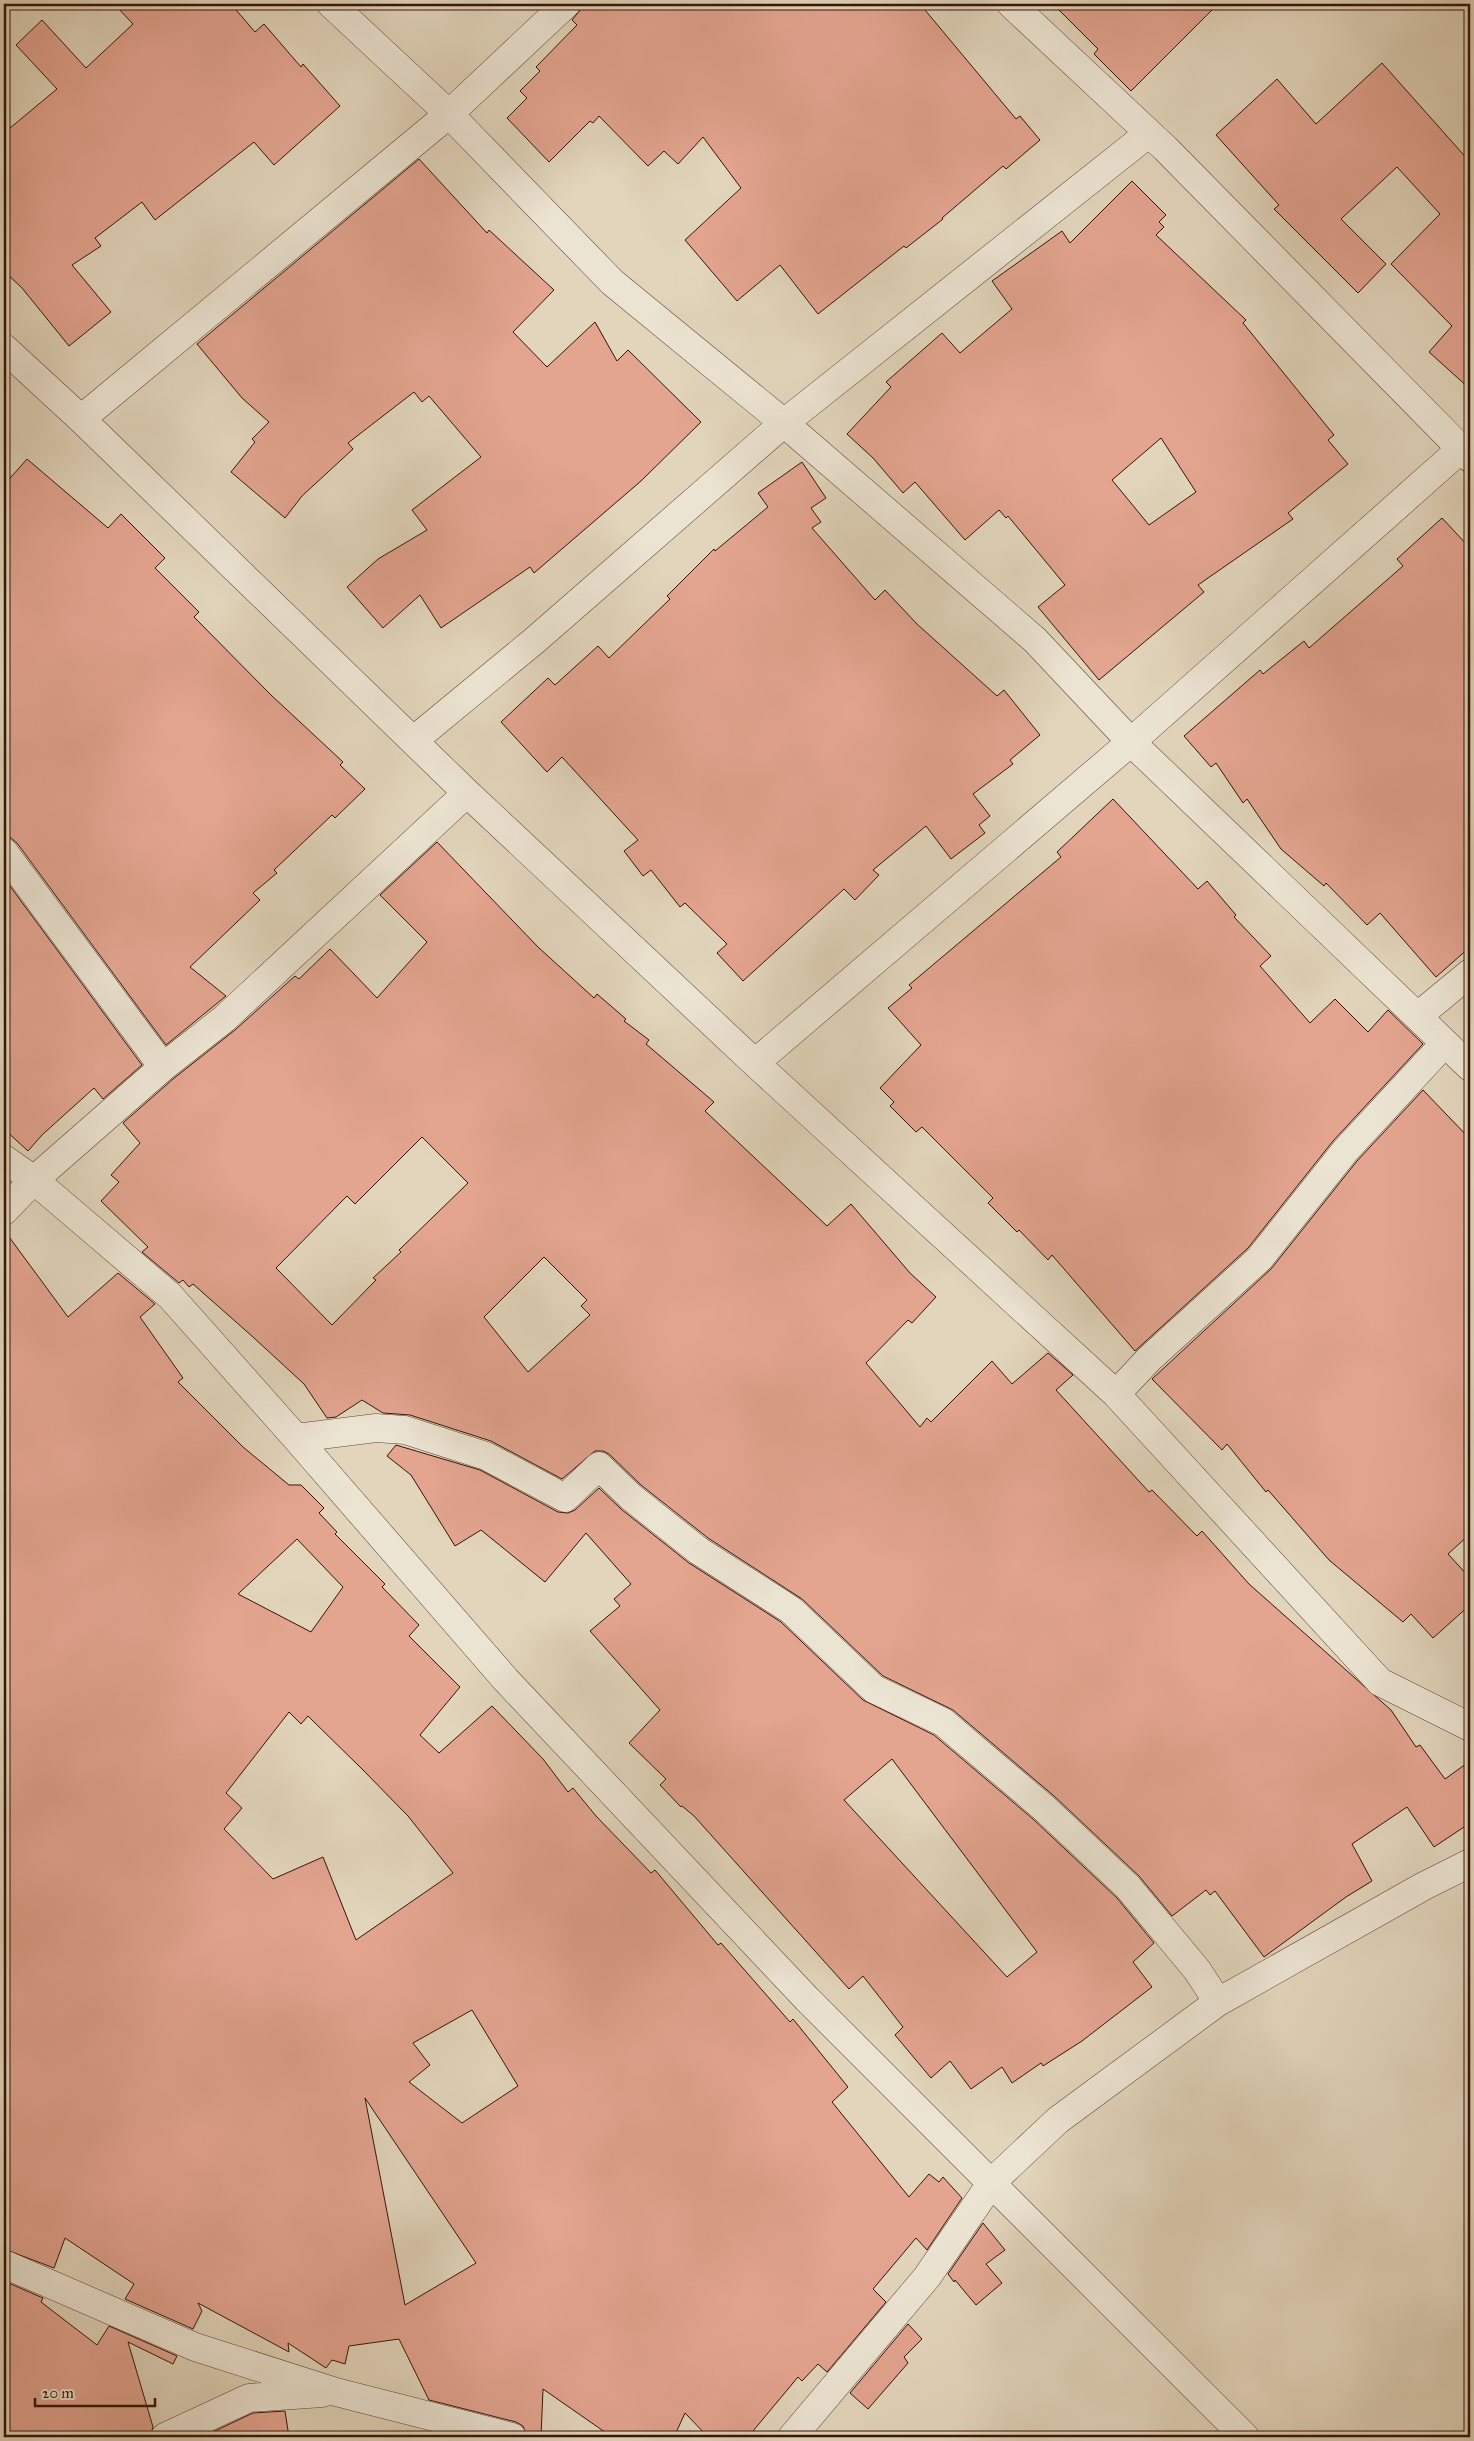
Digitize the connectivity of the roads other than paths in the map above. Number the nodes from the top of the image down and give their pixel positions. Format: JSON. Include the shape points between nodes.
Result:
{"nodes":[{"id":1,"x":331,"y":4,"type":"edge"},
{"id":2,"x":566,"y":4,"type":"edge"},
{"id":3,"x":1011,"y":4,"type":"edge"},
{"id":4,"x":449,"y":114,"type":"junction"},
{"id":5,"x":1148,"y":134,"type":"junction"},
{"id":6,"x":4,"y":348,"type":"edge"},
{"id":7,"x":81,"y":419,"type":"junction"},
{"id":8,"x":784,"y":423,"type":"junction"},
{"id":9,"x":1466,"y":453,"type":"edge"},
{"id":10,"x":414,"y":740,"type":"junction"},
{"id":11,"x":1131,"y":742,"type":"junction"},
{"id":12,"x":467,"y":793,"type":"junction"},
{"id":13,"x":4,"y":852,"type":"edge"},
{"id":14,"x":1470,"y":973,"type":"edge"},
{"id":15,"x":1418,"y":1016,"type":"junction"},
{"id":16,"x":1445,"y":1044,"type":"junction"},
{"id":17,"x":755,"y":1064,"type":"junction"},
{"id":18,"x":162,"y":1067,"type":"junction"},
{"id":19,"x":1470,"y":1067,"type":"edge"},
{"id":20,"x":4,"y":1159,"type":"edge"},
{"id":21,"x":34,"y":1180,"type":"junction"},
{"id":22,"x":4,"y":1210,"type":"edge"},
{"id":23,"x":1116,"y":1394,"type":"junction"},
{"id":24,"x":296,"y":1438,"type":"junction"},
{"id":25,"x":1470,"y":1727,"type":"edge"},
{"id":26,"x":1470,"y":1863,"type":"edge"},
{"id":27,"x":1218,"y":2002,"type":"junction"},
{"id":28,"x":992,"y":2182,"type":"junction"},
{"id":29,"x":4,"y":2264,"type":"edge"},
{"id":30,"x":336,"y":2392,"type":"junction"},
{"id":31,"x":165,"y":2437,"type":"edge"},
{"id":32,"x":512,"y":2437,"type":"edge"},
{"id":33,"x":792,"y":2437,"type":"edge"},
{"id":34,"x":1245,"y":2437,"type":"edge"}],
"edges":[{"from":1,"to":4,"type":"street"},
{"from":2,"to":4,"type":"street"},
{"from":3,"to":5,"type":"street"},
{"from":4,"to":7,"type":"street"},
{"from":4,"to":8,"type":"street","via":[[612,282]]},
{"from":5,"to":8,"type":"street"},
{"from":5,"to":9,"type":"street"},
{"from":6,"to":7,"type":"street"},
{"from":7,"to":10,"type":"street"},
{"from":8,"to":10,"type":"street","via":[[534,641]]},
{"from":8,"to":11,"type":"street","via":[[1035,640]]},
{"from":9,"to":11,"type":"street"},
{"from":10,"to":12,"type":"street"},
{"from":11,"to":15,"type":"street"},
{"from":11,"to":17,"type":"street"},
{"from":12,"to":17,"type":"street"},
{"from":12,"to":18,"type":"street","via":[[224,1019]]},
{"from":13,"to":18,"type":"street"},
{"from":14,"to":15,"type":"street"},
{"from":15,"to":16,"type":"street"},
{"from":16,"to":19,"type":"street"},
{"from":16,"to":23,"type":"street","via":[[1345,1151],[1259,1259]]},
{"from":17,"to":23,"type":"street"},
{"from":18,"to":21,"type":"street"},
{"from":20,"to":21,"type":"street"},
{"from":21,"to":22,"type":"street"},
{"from":21,"to":24,"type":"street","via":[[170,1296]]},
{"from":23,"to":25,"type":"street","via":[[1380,1682]]},
{"from":24,"to":27,"type":"street","via":[[376,1428],[405,1430],[486,1456],[564,1498],[599,1466],[631,1497],[699,1550],[791,1610],[874,1689],[943,1722],[1043,1806],[1128,1887],[1197,1970]]},
{"from":24,"to":28,"type":"street","via":[[506,1680],[807,1999]]},
{"from":26,"to":27,"type":"street"},
{"from":27,"to":28,"type":"street","via":[[1058,2120]]},
{"from":28,"to":33,"type":"street","via":[[927,2277]]},
{"from":28,"to":34,"type":"street"},
{"from":29,"to":30,"type":"street","via":[[195,2347]]},
{"from":30,"to":31,"type":"street","via":[[249,2398]]},
{"from":30,"to":32,"type":"street"}]}
